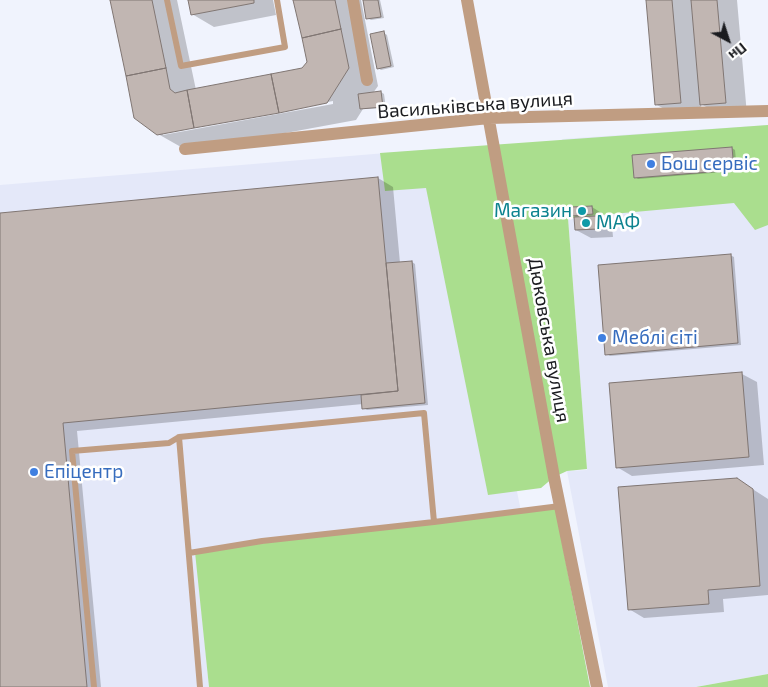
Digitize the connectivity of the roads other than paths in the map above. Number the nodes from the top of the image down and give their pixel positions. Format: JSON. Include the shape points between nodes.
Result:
{"nodes":[{"id":1,"x":168,"y":0,"type":"edge"},
{"id":2,"x":277,"y":0,"type":"edge"},
{"id":3,"x":353,"y":0,"type":"edge"},
{"id":4,"x":467,"y":0,"type":"edge"},
{"id":5,"x":368,"y":80,"type":"dead end"},
{"id":6,"x":768,"y":111,"type":"edge"},
{"id":7,"x":489,"y":118,"type":"junction"},
{"id":8,"x":185,"y":149,"type":"dead end"},
{"id":9,"x":179,"y":437,"type":"junction"},
{"id":10,"x":560,"y":506,"type":"junction"},
{"id":11,"x":434,"y":522,"type":"junction"},
{"id":12,"x":189,"y":553,"type":"junction"},
{"id":13,"x":94,"y":687,"type":"edge"},
{"id":14,"x":200,"y":687,"type":"edge"},
{"id":15,"x":597,"y":687,"type":"edge"}],
"edges":[{"from":1,"to":2,"type":"lane","via":[[181,66],[286,47]]},
{"from":3,"to":5,"type":"street"},
{"from":4,"to":7,"type":"street","name":"Дюковська вулиця"},
{"from":6,"to":7,"type":"street","name":"Васильківська вулиця"},
{"from":7,"to":8,"type":"street","name":"Васильківська вулиця"},
{"from":7,"to":10,"type":"street","name":"Дюковська вулиця"},
{"from":9,"to":11,"type":"lane","via":[[424,413]]},
{"from":9,"to":12,"type":"lane"},
{"from":9,"to":13,"type":"lane","via":[[169,443],[72,451]]},
{"from":10,"to":11,"type":"lane"},
{"from":10,"to":15,"type":"street","name":"Дюковська вулиця"},
{"from":11,"to":12,"type":"lane","via":[[262,541]]},
{"from":12,"to":14,"type":"lane"}]}
